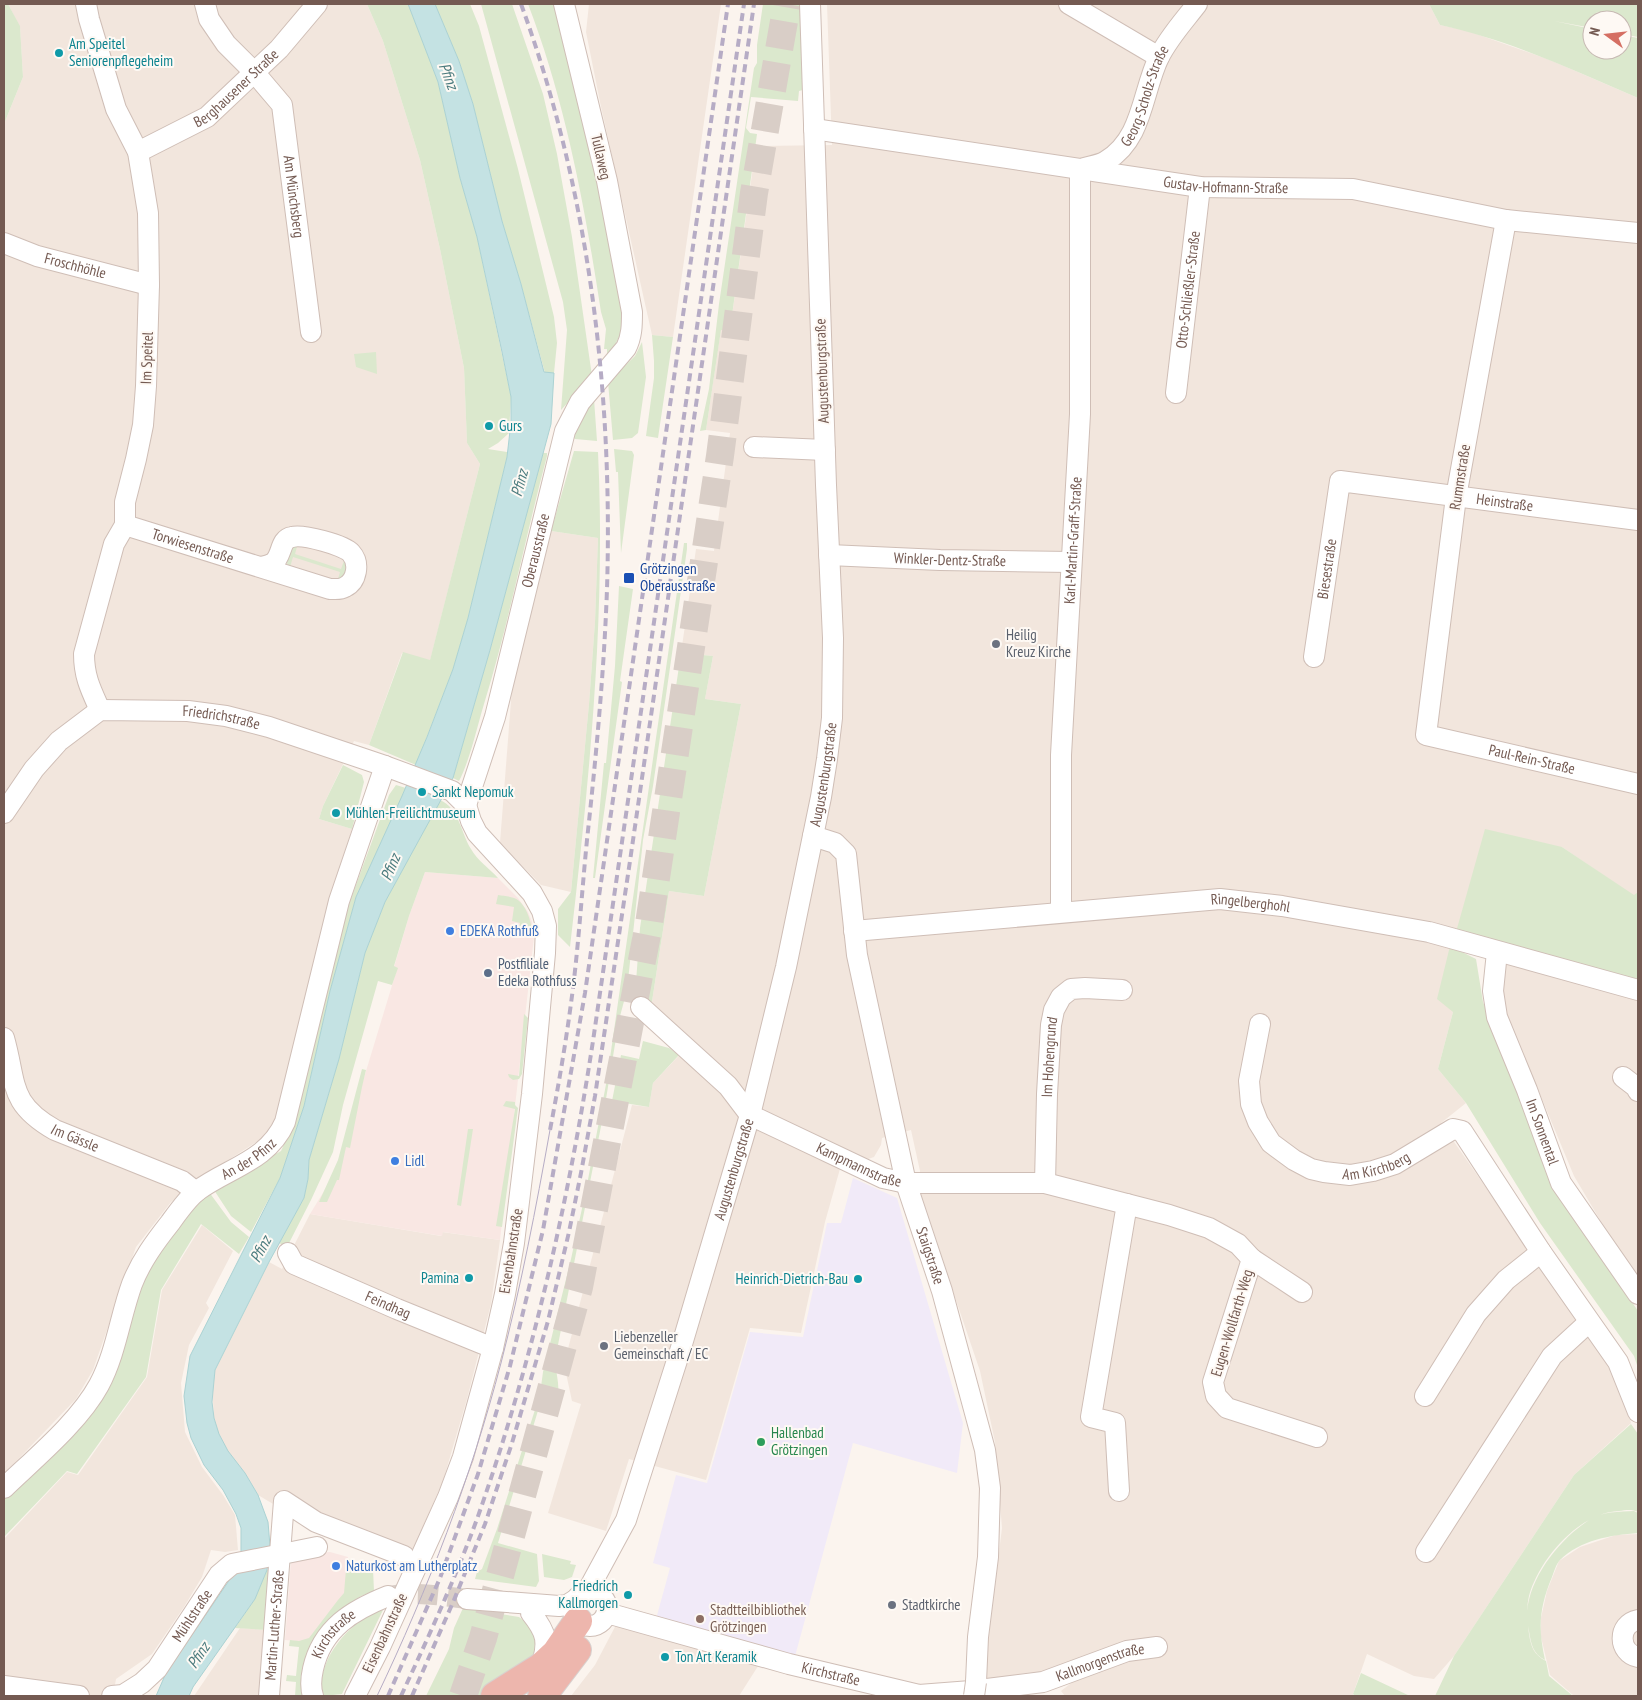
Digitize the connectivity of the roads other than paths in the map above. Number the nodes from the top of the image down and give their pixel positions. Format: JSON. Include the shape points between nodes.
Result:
{"nodes":[{"id":1,"x":86,"y":4,"type":"edge"},
{"id":2,"x":205,"y":4,"type":"edge"},
{"id":3,"x":317,"y":4,"type":"edge"},
{"id":4,"x":810,"y":4,"type":"edge"},
{"id":5,"x":1070,"y":4,"type":"edge"},
{"id":6,"x":1197,"y":4,"type":"edge"},
{"id":7,"x":568,"y":6,"type":"edge"},
{"id":8,"x":1159,"y":57,"type":"junction"},
{"id":9,"x":254,"y":72,"type":"junction"},
{"id":10,"x":814,"y":129,"type":"junction"},
{"id":11,"x":138,"y":152,"type":"junction"},
{"id":12,"x":1080,"y":169,"type":"junction"},
{"id":13,"x":1200,"y":188,"type":"junction"},
{"id":14,"x":1506,"y":220,"type":"junction"},
{"id":15,"x":1638,"y":233,"type":"edge"},
{"id":16,"x":4,"y":243,"type":"edge"},
{"id":17,"x":149,"y":285,"type":"junction"},
{"id":18,"x":632,"y":312,"type":"joint"},
{"id":19,"x":311,"y":332,"type":"dead end"},
{"id":20,"x":1176,"y":393,"type":"dead end"},
{"id":21,"x":754,"y":447,"type":"dead end"},
{"id":22,"x":825,"y":450,"type":"junction"},
{"id":23,"x":1340,"y":481,"type":"joint"},
{"id":24,"x":1456,"y":498,"type":"junction"},
{"id":25,"x":1638,"y":520,"type":"edge"},
{"id":26,"x":125,"y":525,"type":"junction"},
{"id":27,"x":829,"y":555,"type":"junction"},
{"id":28,"x":1071,"y":562,"type":"junction"},
{"id":29,"x":262,"y":567,"type":"dead end"},
{"id":30,"x":1314,"y":657,"type":"dead end"},
{"id":31,"x":100,"y":710,"type":"junction"},
{"id":32,"x":1426,"y":736,"type":"joint"},
{"id":33,"x":393,"y":768,"type":"junction"},
{"id":34,"x":1638,"y":784,"type":"edge"},
{"id":35,"x":459,"y":798,"type":"junction"},
{"id":36,"x":4,"y":813,"type":"edge"},
{"id":37,"x":813,"y":836,"type":"junction"},
{"id":38,"x":1061,"y":912,"type":"junction"},
{"id":39,"x":854,"y":931,"type":"junction"},
{"id":40,"x":1497,"y":952,"type":"junction"},
{"id":41,"x":1122,"y":990,"type":"dead end"},
{"id":42,"x":1638,"y":990,"type":"edge"},
{"id":43,"x":641,"y":1007,"type":"dead end"},
{"id":44,"x":1260,"y":1024,"type":"dead end"},
{"id":45,"x":4,"y":1038,"type":"edge"},
{"id":46,"x":1623,"y":1076,"type":"dead end"},
{"id":47,"x":1638,"y":1091,"type":"edge"},
{"id":48,"x":750,"y":1115,"type":"junction"},
{"id":49,"x":906,"y":1183,"type":"junction"},
{"id":50,"x":1046,"y":1183,"type":"junction"},
{"id":51,"x":196,"y":1192,"type":"junction"},
{"id":52,"x":1127,"y":1204,"type":"junction"},
{"id":53,"x":1541,"y":1252,"type":"junction"},
{"id":54,"x":288,"y":1253,"type":"dead end"},
{"id":55,"x":1252,"y":1259,"type":"junction"},
{"id":56,"x":1302,"y":1292,"type":"dead end"},
{"id":57,"x":1638,"y":1294,"type":"edge"},
{"id":58,"x":1589,"y":1322,"type":"junction"},
{"id":59,"x":493,"y":1348,"type":"junction"},
{"id":60,"x":1425,"y":1396,"type":"dead end"},
{"id":61,"x":1638,"y":1412,"type":"edge"},
{"id":62,"x":1317,"y":1437,"type":"dead end"},
{"id":63,"x":4,"y":1488,"type":"edge"},
{"id":64,"x":1118,"y":1491,"type":"dead end"},
{"id":65,"x":316,"y":1522,"type":"junction"},
{"id":66,"x":1426,"y":1552,"type":"dead end"},
{"id":67,"x":276,"y":1555,"type":"junction"},
{"id":68,"x":404,"y":1556,"type":"dead end"},
{"id":69,"x":388,"y":1596,"type":"tunnel mouth"},
{"id":70,"x":467,"y":1599,"type":"tunnel mouth"},
{"id":71,"x":511,"y":1603,"type":"junction"},
{"id":72,"x":589,"y":1610,"type":"junction"},
{"id":73,"x":531,"y":1613,"type":"junction"},
{"id":74,"x":1638,"y":1620,"type":"edge"},
{"id":75,"x":1156,"y":1646,"type":"dead end"},
{"id":76,"x":1638,"y":1657,"type":"edge"},
{"id":77,"x":542,"y":1667,"type":"junction"},
{"id":78,"x":4,"y":1686,"type":"edge"},
{"id":79,"x":975,"y":1689,"type":"edge"},
{"id":80,"x":1047,"y":1689,"type":"edge"},
{"id":81,"x":79,"y":1696,"type":"edge"},
{"id":82,"x":112,"y":1696,"type":"edge"},
{"id":83,"x":269,"y":1696,"type":"edge"},
{"id":84,"x":313,"y":1696,"type":"edge"},
{"id":85,"x":355,"y":1696,"type":"edge"},
{"id":86,"x":495,"y":1696,"type":"edge"},
{"id":87,"x":542,"y":1696,"type":"edge"}],
"edges":[{"from":1,"to":11,"type":"street","name":"Im Speitel","via":[[116,109]]},
{"from":2,"to":9,"type":"street","name":"Am Münchsberg","via":[[209,19],[226,44]]},
{"from":3,"to":9,"type":"street","name":"Berghausener Straße","via":[[279,49]]},
{"from":4,"to":10,"type":"street","name":"Augustenburgstraße"},
{"from":5,"to":8,"type":"street"},
{"from":6,"to":8,"type":"street","name":"Georg-Scholz-Straße"},
{"from":7,"to":18,"type":"street","name":"Tullaweg"},
{"from":8,"to":12,"type":"street","name":"Georg-Scholz-Straße","via":[[1129,139],[1105,162]]},
{"from":9,"to":11,"type":"street","name":"Berghausener Straße","via":[[207,117]]},
{"from":9,"to":19,"type":"street","name":"Am Münchsberg","via":[[282,105]]},
{"from":10,"to":12,"type":"street","name":"Gustav-Hofmann-Straße"},
{"from":10,"to":22,"type":"street","name":"Augustenburgstraße"},
{"from":11,"to":17,"type":"street","name":"Im Speitel","via":[[148,213]]},
{"from":12,"to":13,"type":"street","name":"Gustav-Hofmann-Straße"},
{"from":12,"to":28,"type":"street","name":"Karl-Martin-Graff-Straße","via":[[1080,414]]},
{"from":13,"to":14,"type":"street","name":"Gustav-Hofmann-Straße","via":[[1353,189]]},
{"from":13,"to":20,"type":"street","name":"Otto-Schließler-Straße"},
{"from":14,"to":15,"type":"street","name":"Gustav-Hofmann-Straße"},
{"from":14,"to":24,"type":"street","name":"Rummstraße"},
{"from":16,"to":17,"type":"street","name":"Froschhöhle","via":[[37,256]]},
{"from":17,"to":26,"type":"street","name":"Im Speitel","via":[[143,425],[125,502]]},
{"from":18,"to":35,"type":"street","name":"Oberausstraße","via":[[631,334],[626,348],[580,402],[565,431],[495,717]]},
{"from":21,"to":22,"type":"street"},
{"from":22,"to":27,"type":"street","name":"Augustenburgstraße"},
{"from":23,"to":24,"type":"street","name":"Heinstraße"},
{"from":23,"to":30,"type":"street","name":"Biesestraße"},
{"from":24,"to":25,"type":"street","name":"Heinstraße"},
{"from":24,"to":32,"type":"street","name":"Rummstraße"},
{"from":26,"to":29,"type":"street","name":"Torwiesenstraße"},
{"from":26,"to":31,"type":"street","name":"Im Speitel","via":[[114,544],[84,654],[84,670]]},
{"from":27,"to":28,"type":"street","name":"Winkler-Dentz-Straße"},
{"from":27,"to":37,"type":"street","name":"Augustenburgstraße","via":[[832,718]]},
{"from":28,"to":38,"type":"street","name":"Karl-Martin-Graff-Straße","via":[[1061,755]]},
{"from":31,"to":33,"type":"street","name":"Friedrichstraße","via":[[188,711],[226,716]]},
{"from":31,"to":36,"type":"street","via":[[59,741],[34,769]]},
{"from":32,"to":34,"type":"street","name":"Paul-Rein-Straße"},
{"from":33,"to":35,"type":"street","name":"Friedrichstraße"},
{"from":33,"to":51,"type":"street","name":"An der Pfinz","via":[[339,901],[280,1135],[250,1161]]},
{"from":35,"to":59,"type":"street","name":"Eisenbahnstraße","via":[[477,834],[532,893],[546,926],[517,1222]]},
{"from":37,"to":39,"type":"street","name":"Staigstraße","via":[[836,843],[846,854]]},
{"from":37,"to":48,"type":"street","name":"Augustenburgstraße"},
{"from":38,"to":39,"type":"street","name":"Ringelberghohl"},
{"from":38,"to":40,"type":"street","name":"Ringelberghohl","via":[[1220,900],[1282,906],[1429,932]]},
{"from":39,"to":49,"type":"street","name":"Staigstraße"},
{"from":40,"to":42,"type":"street","name":"Ringelberghohl"},
{"from":40,"to":57,"type":"street","name":"Im Sonnental","via":[[1493,991],[1497,1017],[1528,1090],[1561,1183]]},
{"from":41,"to":50,"type":"street","name":"Im Hohengrund","via":[[1072,989],[1061,997],[1054,1010],[1047,1094]]},
{"from":43,"to":48,"type":"street","name":"Kampmannstraße","via":[[728,1086]]},
{"from":44,"to":53,"type":"street","name":"Am Kirchberg","via":[[1249,1081],[1251,1104],[1271,1143],[1311,1169],[1350,1175],[1395,1164],[1453,1128],[1462,1131]]},
{"from":45,"to":51,"type":"street","name":"Im Gässle","via":[[17,1094],[37,1120],[182,1181]]},
{"from":46,"to":47,"type":"street"},
{"from":48,"to":49,"type":"street","name":"Kampmannstraße","via":[[883,1178]]},
{"from":48,"to":72,"type":"street","name":"Augustenburgstraße","via":[[626,1520],[622,1546]]},
{"from":49,"to":50,"type":"street","name":"Kampmannstraße"},
{"from":49,"to":79,"type":"street","name":"Staigstraße","via":[[942,1291],[975,1411],[990,1488],[988,1556]]},
{"from":50,"to":52,"type":"street","name":"Kampmannstraße"},
{"from":51,"to":63,"type":"street","name":"An der Pfinz","via":[[144,1258],[98,1386],[71,1422]]},
{"from":52,"to":55,"type":"street","name":"Kampmannstraße","via":[[1209,1228],[1238,1244]]},
{"from":52,"to":64,"type":"street","via":[[1091,1417],[1115,1423]]},
{"from":53,"to":58,"type":"street","name":"Am Kirchberg"},
{"from":53,"to":60,"type":"street","via":[[1506,1280],[1476,1314]]},
{"from":54,"to":59,"type":"street","name":"Feindhag","via":[[294,1264]]},
{"from":55,"to":56,"type":"street","name":"Kampmannstraße"},
{"from":55,"to":62,"type":"street","name":"Eugen-Wollfarth-Weg","via":[[1213,1382],[1216,1396],[1227,1408]]},
{"from":58,"to":61,"type":"street","name":"Am Kirchberg","via":[[1618,1362]]},
{"from":58,"to":66,"type":"street","via":[[1552,1356]]},
{"from":59,"to":85,"type":"street","name":"Eisenbahnstraße","via":[[463,1457],[448,1497]]},
{"from":65,"to":67,"type":"street","name":"Mühlstraße","via":[[315,1548]]},
{"from":65,"to":67,"type":"street","name":"Martin-Luther-Straße","via":[[284,1501]]},
{"from":65,"to":68,"type":"street"},
{"from":67,"to":82,"type":"street","name":"Mühlstraße","via":[[232,1564],[219,1575],[157,1669],[123,1695]]},
{"from":67,"to":83,"type":"street","name":"Martin-Luther-Straße"},
{"from":69,"to":84,"type":"street","name":"Kirchstraße","via":[[365,1605],[334,1628],[314,1663],[311,1679]]},
{"from":70,"to":71,"type":"street","name":"Kirchstraße"},
{"from":71,"to":72,"type":"street","name":"Kirchstraße","via":[[566,1605]]},
{"from":71,"to":73,"type":"street","name":"Kirchstraße"},
{"from":72,"to":73,"type":"street","name":"Kirchstraße","via":[[559,1620]]},
{"from":72,"to":77,"type":"highway"},
{"from":72,"to":80,"type":"street","name":"Kirchstraße","via":[[780,1662],[919,1695]]},
{"from":72,"to":87,"type":"highway","via":[[587,1634]]},
{"from":73,"to":77,"type":"street","via":[[546,1639]]},
{"from":74,"to":76,"type":"street","via":[[1623,1630],[1622,1642],[1628,1653]]},
{"from":75,"to":80,"type":"street","name":"Kallmorgenstraße","via":[[1127,1651]]},
{"from":77,"to":86,"type":"highway"},
{"from":78,"to":81,"type":"street"}]}
